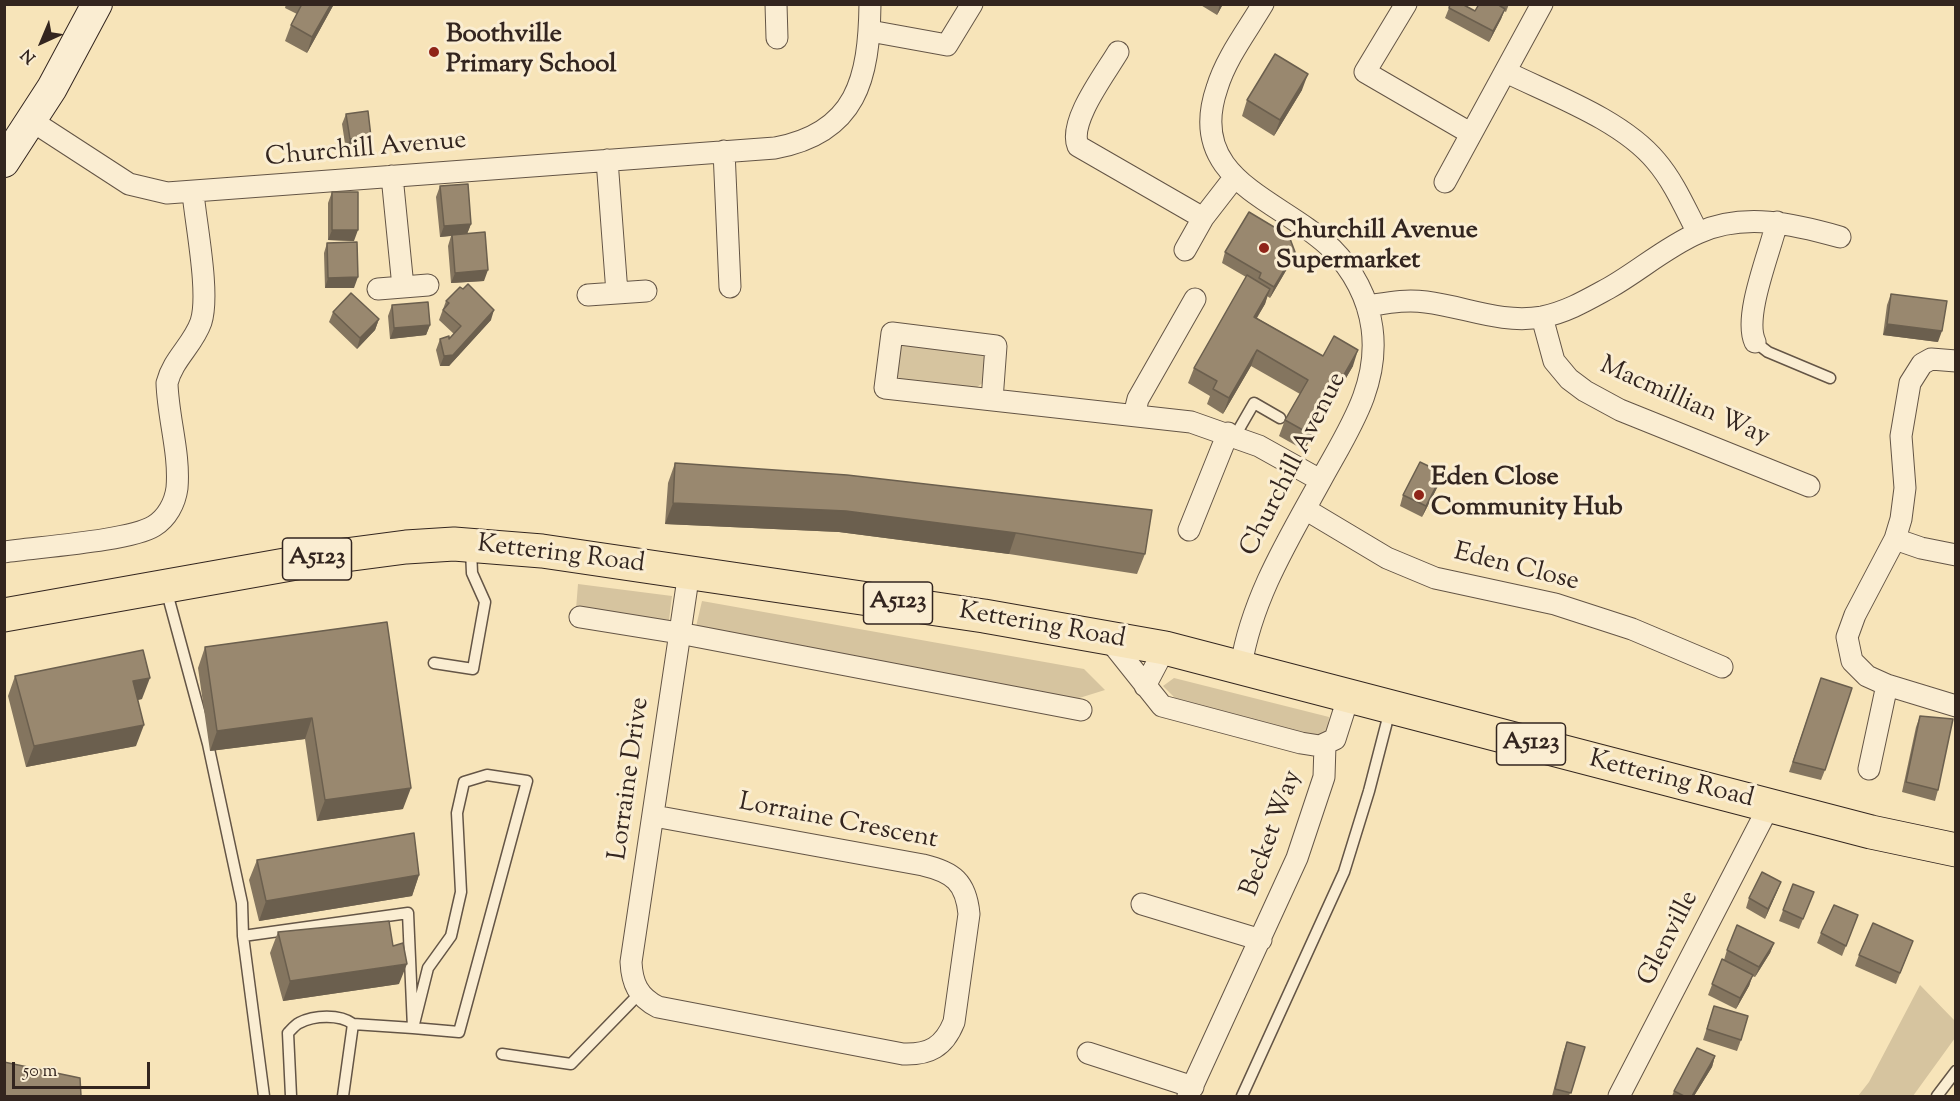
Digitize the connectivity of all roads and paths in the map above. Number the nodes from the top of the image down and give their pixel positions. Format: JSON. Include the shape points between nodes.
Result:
{"nodes":[{"id":1,"x":97,"y":4,"type":"edge"},
{"id":2,"x":776,"y":4,"type":"edge"},
{"id":3,"x":870,"y":4,"type":"edge"},
{"id":4,"x":972,"y":4,"type":"edge"},
{"id":5,"x":1263,"y":4,"type":"edge"},
{"id":6,"x":1406,"y":4,"type":"edge"},
{"id":7,"x":1542,"y":4,"type":"edge"},
{"id":8,"x":870,"y":31,"type":"junction"},
{"id":9,"x":777,"y":38,"type":"dead end"},
{"id":10,"x":1118,"y":52,"type":"dead end"},
{"id":11,"x":1506,"y":72,"type":"junction"},
{"id":12,"x":32,"y":121,"type":"junction"},
{"id":13,"x":1470,"y":133,"type":"junction"},
{"id":14,"x":724,"y":151,"type":"junction"},
{"id":15,"x":607,"y":160,"type":"junction"},
{"id":16,"x":4,"y":162,"type":"edge"},
{"id":17,"x":392,"y":176,"type":"junction"},
{"id":18,"x":1234,"y":178,"type":"junction"},
{"id":19,"x":1445,"y":182,"type":"dead end"},
{"id":20,"x":193,"y":193,"type":"junction"},
{"id":21,"x":1203,"y":218,"type":"junction"},
{"id":22,"x":1777,"y":222,"type":"junction"},
{"id":23,"x":1698,"y":233,"type":"junction"},
{"id":24,"x":1840,"y":237,"type":"dead end"},
{"id":25,"x":1185,"y":250,"type":"dead end"},
{"id":26,"x":428,"y":285,"type":"dead end"},
{"id":27,"x":403,"y":287,"type":"junction"},
{"id":28,"x":730,"y":287,"type":"dead end"},
{"id":29,"x":378,"y":289,"type":"dead end"},
{"id":30,"x":646,"y":291,"type":"dead end"},
{"id":31,"x":617,"y":293,"type":"junction"},
{"id":32,"x":588,"y":295,"type":"dead end"},
{"id":33,"x":1196,"y":299,"type":"dead end"},
{"id":34,"x":1367,"y":306,"type":"junction"},
{"id":35,"x":1542,"y":317,"type":"junction"},
{"id":36,"x":1755,"y":342,"type":"joint"},
{"id":37,"x":1956,"y":361,"type":"edge"},
{"id":38,"x":1830,"y":378,"type":"dead end"},
{"id":39,"x":992,"y":400,"type":"junction"},
{"id":40,"x":1134,"y":415,"type":"junction"},
{"id":41,"x":1280,"y":418,"type":"dead end"},
{"id":42,"x":1232,"y":434,"type":"junction"},
{"id":43,"x":1320,"y":480,"type":"junction"},
{"id":44,"x":1809,"y":486,"type":"dead end"},
{"id":45,"x":1305,"y":509,"type":"junction"},
{"id":46,"x":1189,"y":530,"type":"dead end"},
{"id":47,"x":1894,"y":539,"type":"junction"},
{"id":48,"x":471,"y":545,"type":"junction"},
{"id":49,"x":4,"y":552,"type":"edge"},
{"id":50,"x":1956,"y":555,"type":"edge"},
{"id":51,"x":690,"y":572,"type":"junction"},
{"id":52,"x":165,"y":586,"type":"junction"},
{"id":53,"x":4,"y":615,"type":"edge"},
{"id":54,"x":580,"y":617,"type":"dead end"},
{"id":55,"x":679,"y":633,"type":"junction"},
{"id":56,"x":1107,"y":637,"type":"junction"},
{"id":57,"x":1165,"y":648,"type":"junction"},
{"id":58,"x":434,"y":663,"type":"dead end"},
{"id":59,"x":1241,"y":666,"type":"junction"},
{"id":60,"x":1722,"y":667,"type":"dead end"},
{"id":61,"x":1887,"y":685,"type":"junction"},
{"id":62,"x":1145,"y":686,"type":"junction"},
{"id":63,"x":1349,"y":695,"type":"junction"},
{"id":64,"x":1956,"y":705,"type":"edge"},
{"id":65,"x":1391,"y":707,"type":"junction"},
{"id":66,"x":1081,"y":710,"type":"dead end"},
{"id":67,"x":1325,"y":745,"type":"junction"},
{"id":68,"x":1869,"y":769,"type":"dead end"},
{"id":69,"x":1769,"y":806,"type":"junction"},
{"id":70,"x":654,"y":816,"type":"junction"},
{"id":71,"x":1956,"y":850,"type":"edge"},
{"id":72,"x":1142,"y":904,"type":"dead end"},
{"id":73,"x":243,"y":936,"type":"junction"},
{"id":74,"x":1261,"y":940,"type":"junction"},
{"id":75,"x":639,"y":994,"type":"junction"},
{"id":76,"x":353,"y":1024,"type":"junction"},
{"id":77,"x":413,"y":1028,"type":"junction"},
{"id":78,"x":1088,"y":1053,"type":"dead end"},
{"id":79,"x":502,"y":1054,"type":"dead end"},
{"id":80,"x":1956,"y":1071,"type":"edge"},
{"id":81,"x":1191,"y":1092,"type":"edge"},
{"id":82,"x":264,"y":1096,"type":"edge"},
{"id":83,"x":291,"y":1096,"type":"edge"},
{"id":84,"x":343,"y":1096,"type":"edge"},
{"id":85,"x":1242,"y":1096,"type":"edge"},
{"id":86,"x":1618,"y":1096,"type":"edge"},
{"id":87,"x":1937,"y":1096,"type":"edge"}],
"edges":[{"from":1,"to":12,"type":"street"},
{"from":2,"to":9,"type":"street"},
{"from":3,"to":8,"type":"street","name":"Churchill Avenue"},
{"from":4,"to":8,"type":"street","via":[[947,45]]},
{"from":5,"to":18,"type":"street","name":"Churchill Avenue","via":[[1225,68],[1212,103],[1213,136],[1218,153]]},
{"from":6,"to":13,"type":"street","via":[[1365,72]]},
{"from":7,"to":11,"type":"street"},
{"from":8,"to":14,"type":"street","name":"Churchill Avenue","via":[[861,82],[846,111],[834,123],[809,140],[792,145]]},
{"from":10,"to":21,"type":"street","via":[[1077,125],[1078,146]]},
{"from":11,"to":13,"type":"street"},
{"from":11,"to":23,"type":"street","via":[[1580,108],[1638,144],[1671,181]]},
{"from":12,"to":16,"type":"street"},
{"from":12,"to":20,"type":"street","name":"Churchill Avenue","via":[[129,184],[149,191]]},
{"from":13,"to":19,"type":"street"},
{"from":14,"to":15,"type":"street","name":"Churchill Avenue"},
{"from":14,"to":28,"type":"street"},
{"from":15,"to":17,"type":"street","name":"Churchill Avenue"},
{"from":15,"to":31,"type":"street"},
{"from":17,"to":20,"type":"street","name":"Churchill Avenue"},
{"from":17,"to":27,"type":"street"},
{"from":18,"to":21,"type":"street"},
{"from":18,"to":34,"type":"street","name":"Churchill Avenue","via":[[1331,248],[1358,284]]},
{"from":20,"to":49,"type":"street","via":[[204,302],[202,321],[170,371],[167,383],[177,470],[177,490],[168,513],[153,527],[131,534]]},
{"from":21,"to":25,"type":"street"},
{"from":22,"to":23,"type":"street","via":[[1742,222]]},
{"from":22,"to":24,"type":"street"},
{"from":22,"to":36,"type":"street","via":[[1751,312]]},
{"from":23,"to":35,"type":"street","via":[[1577,306]]},
{"from":26,"to":27,"type":"street"},
{"from":27,"to":29,"type":"street"},
{"from":30,"to":31,"type":"street"},
{"from":31,"to":32,"type":"street"},
{"from":33,"to":40,"type":"street","via":[[1138,399]]},
{"from":34,"to":35,"type":"street","via":[[1400,300],[1491,317]]},
{"from":34,"to":43,"type":"street","name":"Churchill Avenue","via":[[1373,348],[1367,392]]},
{"from":35,"to":44,"type":"street","name":"Macmillian Way","via":[[1554,361],[1585,391],[1620,410]]},
{"from":36,"to":38,"type":"lane","via":[[1768,352]]},
{"from":37,"to":47,"type":"street","via":[[1931,359],[1922,364],[1910,383],[1901,436],[1904,502]]},
{"from":39,"to":39,"type":"street","via":[[885,388],[892,333],[996,346]]},
{"from":39,"to":40,"type":"street"},
{"from":40,"to":42,"type":"street","via":[[1191,422]]},
{"from":41,"to":42,"type":"lane","via":[[1254,403]]},
{"from":42,"to":43,"type":"street"},
{"from":42,"to":46,"type":"street"},
{"from":43,"to":45,"type":"street","name":"Churchill Avenue"},
{"from":45,"to":59,"type":"street","name":"Churchill Avenue","via":[[1256,605]]},
{"from":45,"to":60,"type":"street","name":"Eden Close","via":[[1387,558],[1435,578],[1555,604],[1632,629]]},
{"from":47,"to":50,"type":"street"},
{"from":47,"to":61,"type":"street","via":[[1847,637],[1856,668]]},
{"from":48,"to":51,"type":"main road","name":"Kettering Road","number":"A5123"},
{"from":48,"to":52,"type":"main road","name":"Kettering Road","number":"A5123","via":[[341,555]]},
{"from":48,"to":58,"type":"lane","via":[[472,573],[485,602],[472,669]]},
{"from":51,"to":55,"type":"street","name":"Lorraine Drive"},
{"from":51,"to":56,"type":"main road","name":"Kettering Road","number":"A5123"},
{"from":52,"to":53,"type":"main road","name":"Kettering Road","number":"A5123"},
{"from":52,"to":73,"type":"lane","via":[[208,744],[242,903]]},
{"from":54,"to":55,"type":"street"},
{"from":55,"to":66,"type":"street"},
{"from":55,"to":70,"type":"street","name":"Lorraine Drive"},
{"from":56,"to":57,"type":"main road","name":"Kettering Road","number":"A5123"},
{"from":56,"to":62,"type":"street"},
{"from":57,"to":59,"type":"main road","name":"Kettering Road","number":"A5123"},
{"from":57,"to":62,"type":"street"},
{"from":59,"to":63,"type":"main road","name":"Kettering Road","number":"A5123"},
{"from":61,"to":64,"type":"street"},
{"from":61,"to":68,"type":"street"},
{"from":62,"to":67,"type":"street","via":[[1156,702],[1168,708],[1312,746]]},
{"from":63,"to":65,"type":"main road","name":"Kettering Road","number":"A5123"},
{"from":63,"to":67,"type":"street","via":[[1339,733]]},
{"from":65,"to":69,"type":"main road","name":"Kettering Road","number":"A5123"},
{"from":65,"to":85,"type":"lane","via":[[1344,872]]},
{"from":67,"to":74,"type":"street","name":"Becket Way","via":[[1326,768],[1316,806]]},
{"from":69,"to":71,"type":"main road","name":"Kettering Road","number":"A5123"},
{"from":69,"to":86,"type":"street","name":"Glenville"},
{"from":70,"to":75,"type":"street","name":"Lorraine Drive","via":[[631,962]]},
{"from":70,"to":75,"type":"street","name":"Lorraine Crescent","via":[[942,869],[963,889],[969,914],[954,1022],[944,1041],[928,1052],[903,1054],[658,1007]]},
{"from":72,"to":74,"type":"street","name":"Becket Way"},
{"from":73,"to":77,"type":"lane","via":[[408,913]]},
{"from":73,"to":82,"type":"lane"},
{"from":74,"to":81,"type":"street","name":"Becket Way"},
{"from":75,"to":79,"type":"lane","via":[[571,1064]]},
{"from":76,"to":77,"type":"lane"},
{"from":76,"to":83,"type":"lane","via":[[332,1016],[300,1023],[288,1034]]},
{"from":76,"to":84,"type":"lane"},
{"from":77,"to":77,"type":"lane","via":[[428,968],[451,936],[461,891],[457,813],[464,782],[488,775],[527,781],[459,1032]]},
{"from":78,"to":81,"type":"street","name":"Becket Way"},
{"from":80,"to":87,"type":"lane"}]}
